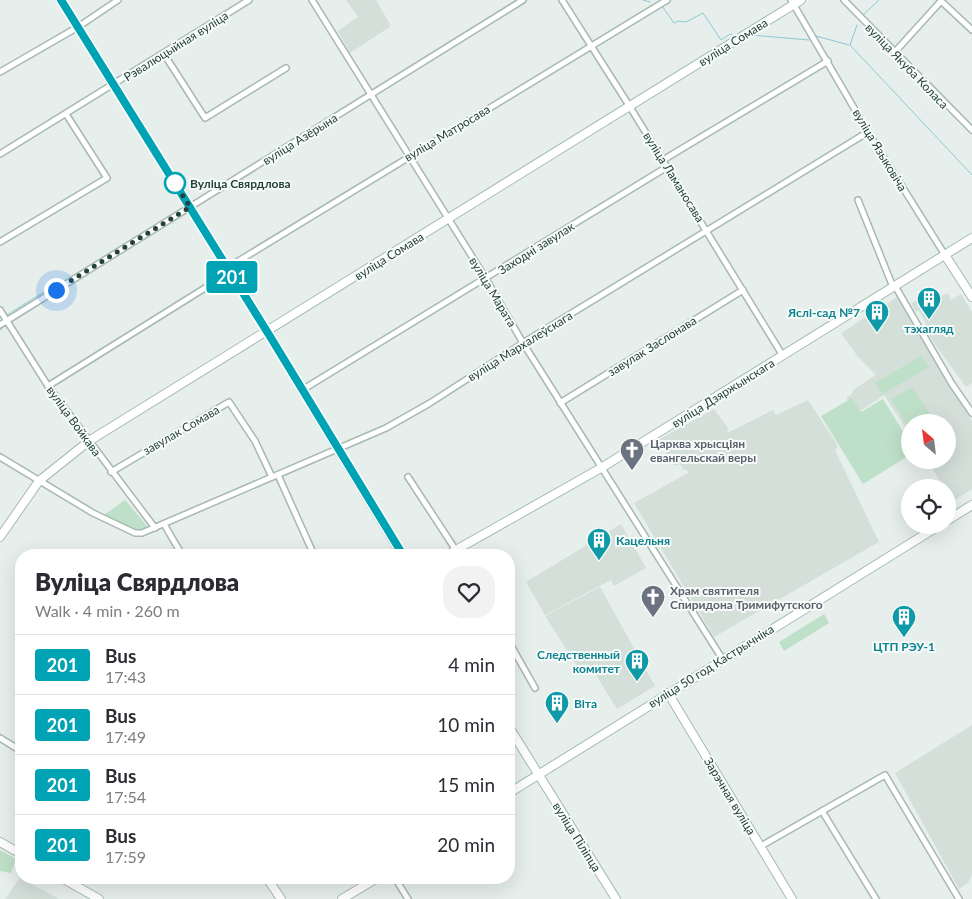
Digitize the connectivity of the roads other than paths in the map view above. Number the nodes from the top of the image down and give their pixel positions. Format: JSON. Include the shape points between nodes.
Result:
{"nodes":[{"id":1,"x":61,"y":0,"type":"edge"},
{"id":2,"x":118,"y":0,"type":"edge"},
{"id":3,"x":249,"y":0,"type":"edge"},
{"id":4,"x":312,"y":0,"type":"edge"},
{"id":5,"x":523,"y":0,"type":"edge"},
{"id":6,"x":562,"y":0,"type":"edge"},
{"id":7,"x":667,"y":0,"type":"edge"},
{"id":8,"x":801,"y":0,"type":"edge"},
{"id":9,"x":844,"y":0,"type":"edge"},
{"id":10,"x":792,"y":2,"type":"edge"},
{"id":11,"x":78,"y":27,"type":"junction"},
{"id":12,"x":972,"y":30,"type":"edge"},
{"id":13,"x":593,"y":47,"type":"junction"},
{"id":14,"x":894,"y":53,"type":"junction"},
{"id":15,"x":164,"y":54,"type":"junction"},
{"id":16,"x":828,"y":62,"type":"junction"},
{"id":17,"x":286,"y":68,"type":"dead end"},
{"id":18,"x":0,"y":72,"type":"edge"},
{"id":19,"x":114,"y":85,"type":"junction"},
{"id":20,"x":370,"y":95,"type":"junction"},
{"id":21,"x":630,"y":106,"type":"junction"},
{"id":22,"x":66,"y":114,"type":"junction"},
{"id":23,"x":972,"y":130,"type":"edge"},
{"id":24,"x":868,"y":132,"type":"junction"},
{"id":25,"x":0,"y":154,"type":"edge"},
{"id":26,"x":409,"y":156,"type":"junction"},
{"id":27,"x":663,"y":160,"type":"junction"},
{"id":28,"x":667,"y":167,"type":"junction"},
{"id":29,"x":858,"y":200,"type":"dead end"},
{"id":30,"x":190,"y":207,"type":"junction"},
{"id":31,"x":449,"y":219,"type":"junction"},
{"id":32,"x":707,"y":231,"type":"junction"},
{"id":33,"x":972,"y":238,"type":"edge"},
{"id":34,"x":0,"y":242,"type":"edge"},
{"id":35,"x":945,"y":255,"type":"junction"},
{"id":36,"x":228,"y":270,"type":"junction"},
{"id":37,"x":486,"y":279,"type":"junction"},
{"id":38,"x":894,"y":286,"type":"junction"},
{"id":39,"x":743,"y":290,"type":"junction"},
{"id":40,"x":972,"y":297,"type":"edge"},
{"id":41,"x":0,"y":310,"type":"edge"},
{"id":42,"x":7,"y":321,"type":"junction"},
{"id":43,"x":0,"y":325,"type":"edge"},
{"id":44,"x":267,"y":332,"type":"junction"},
{"id":45,"x":523,"y":343,"type":"junction"},
{"id":46,"x":783,"y":356,"type":"junction"},
{"id":47,"x":48,"y":386,"type":"junction"},
{"id":48,"x":302,"y":390,"type":"junction"},
{"id":49,"x":560,"y":403,"type":"junction"},
{"id":50,"x":972,"y":413,"type":"edge"},
{"id":51,"x":89,"y":441,"type":"junction"},
{"id":52,"x":338,"y":450,"type":"junction"},
{"id":53,"x":0,"y":457,"type":"edge"},
{"id":54,"x":601,"y":468,"type":"junction"},
{"id":55,"x":111,"y":472,"type":"junction"},
{"id":56,"x":278,"y":475,"type":"junction"},
{"id":57,"x":272,"y":477,"type":"junction"},
{"id":58,"x":408,"y":477,"type":"dead end"},
{"id":59,"x":39,"y":481,"type":"junction"},
{"id":60,"x":972,"y":506,"type":"edge"},
{"id":61,"x":956,"y":515,"type":"edge"},
{"id":62,"x":164,"y":524,"type":"junction"},
{"id":63,"x":155,"y":528,"type":"junction"},
{"id":64,"x":926,"y":534,"type":"edge"},
{"id":65,"x":0,"y":537,"type":"edge"},
{"id":66,"x":179,"y":549,"type":"edge"},
{"id":67,"x":311,"y":549,"type":"edge"},
{"id":68,"x":398,"y":549,"type":"edge"},
{"id":69,"x":454,"y":549,"type":"edge"},
{"id":70,"x":464,"y":549,"type":"edge"},
{"id":71,"x":515,"y":653,"type":"edge"},
{"id":72,"x":723,"y":660,"type":"junction"},
{"id":73,"x":535,"y":688,"type":"dead end"},
{"id":74,"x":668,"y":693,"type":"junction"},
{"id":75,"x":515,"y":737,"type":"edge"},
{"id":76,"x":0,"y":738,"type":"edge"},
{"id":77,"x":15,"y":747,"type":"edge"},
{"id":78,"x":537,"y":775,"type":"junction"},
{"id":79,"x":515,"y":790,"type":"edge"},
{"id":80,"x":822,"y":811,"type":"junction"},
{"id":81,"x":0,"y":842,"type":"edge"},
{"id":82,"x":761,"y":846,"type":"junction"},
{"id":83,"x":15,"y":851,"type":"edge"},
{"id":84,"x":73,"y":884,"type":"edge"},
{"id":85,"x":270,"y":884,"type":"edge"},
{"id":86,"x":367,"y":884,"type":"edge"},
{"id":87,"x":399,"y":884,"type":"edge"},
{"id":88,"x":99,"y":899,"type":"edge"},
{"id":89,"x":281,"y":899,"type":"edge"},
{"id":90,"x":342,"y":899,"type":"edge"},
{"id":91,"x":408,"y":899,"type":"edge"},
{"id":92,"x":616,"y":899,"type":"edge"},
{"id":93,"x":792,"y":899,"type":"edge"},
{"id":94,"x":876,"y":899,"type":"edge"},
{"id":95,"x":959,"y":899,"type":"edge"}],
"edges":[{"from":1,"to":11,"type":"street"},
{"from":2,"to":11,"type":"street"},
{"from":3,"to":15,"type":"street","name":"Рэвалюцыйная вуліца"},
{"from":4,"to":20,"type":"street","name":"вуліца Марата"},
{"from":5,"to":20,"type":"street","name":"вуліца Азёрына"},
{"from":6,"to":13,"type":"street","name":"вуліца Ламаносава"},
{"from":7,"to":13,"type":"street","name":"вуліца Матросава"},
{"from":8,"to":10,"type":"street","name":"вуліца Сомава"},
{"from":9,"to":14,"type":"street","name":"вуліца Якуба Коласа"},
{"from":10,"to":16,"type":"street","name":"вуліца Языковіча"},
{"from":10,"to":21,"type":"street","name":"вуліца Сомава"},
{"from":11,"to":18,"type":"street"},
{"from":11,"to":19,"type":"street"},
{"from":12,"to":14,"type":"street","via":[[941,1]]},
{"from":13,"to":21,"type":"street","name":"вуліца Ламаносава"},
{"from":13,"to":26,"type":"street","name":"вуліца Матросава"},
{"from":14,"to":23,"type":"street","name":"вуліца Якуба Коласа"},
{"from":15,"to":17,"type":"street","via":[[205,118]]},
{"from":15,"to":19,"type":"street","name":"Рэвалюцыйная вуліца"},
{"from":16,"to":24,"type":"street","name":"вуліца Языковіча"},
{"from":16,"to":27,"type":"street"},
{"from":19,"to":22,"type":"street","name":"Рэвалюцыйная вуліца"},
{"from":19,"to":30,"type":"street"},
{"from":20,"to":26,"type":"street","name":"вуліца Марата"},
{"from":20,"to":30,"type":"street","name":"вуліца Азёрына"},
{"from":21,"to":27,"type":"street","name":"вуліца Ламаносава"},
{"from":21,"to":31,"type":"street","name":"вуліца Сомава"},
{"from":22,"to":25,"type":"street","name":"Рэвалюцыйная вуліца"},
{"from":22,"to":34,"type":"street","via":[[107,178]]},
{"from":24,"to":32,"type":"street","name":"вуліца Мархалеўскага"},
{"from":24,"to":35,"type":"street","name":"вуліца Языковіча"},
{"from":26,"to":31,"type":"street","name":"вуліца Марата"},
{"from":26,"to":36,"type":"street","name":"вуліца Матросава"},
{"from":27,"to":28,"type":"street","name":"вуліца Ламаносава"},
{"from":28,"to":32,"type":"street","name":"вуліца Ламаносава"},
{"from":28,"to":37,"type":"street","name":"Заходні завулак"},
{"from":29,"to":38,"type":"street"},
{"from":30,"to":36,"type":"street"},
{"from":30,"to":42,"type":"street","name":"вуліца Азёрына"},
{"from":31,"to":37,"type":"street","name":"вуліца Марата"},
{"from":31,"to":44,"type":"street","name":"вуліца Сомава"},
{"from":32,"to":39,"type":"street","name":"вуліца Ламаносава"},
{"from":32,"to":45,"type":"street","name":"вуліца Мархалеўскага"},
{"from":33,"to":35,"type":"street","name":"вуліца Дзяржынскага"},
{"from":35,"to":38,"type":"street","name":"вуліца Дзяржынскага"},
{"from":35,"to":40,"type":"street","name":"вуліца Языковіча"},
{"from":36,"to":44,"type":"street"},
{"from":36,"to":47,"type":"street","name":"вуліца Матросава"},
{"from":37,"to":45,"type":"street","name":"вуліца Марата"},
{"from":37,"to":48,"type":"street","name":"Заходні завулак"},
{"from":38,"to":46,"type":"street","name":"вуліца Дзяржынскага"},
{"from":38,"to":50,"type":"street"},
{"from":39,"to":46,"type":"street","name":"вуліца Ламаносава"},
{"from":39,"to":49,"type":"street","name":"завулак Заслонава"},
{"from":41,"to":42,"type":"street","name":"вуліца Войкава"},
{"from":42,"to":43,"type":"street","name":"вуліца Азёрына"},
{"from":42,"to":47,"type":"street","name":"вуліца Войкава"},
{"from":44,"to":48,"type":"street"},
{"from":44,"to":51,"type":"street","name":"вуліца Сомава"},
{"from":45,"to":49,"type":"street","name":"вуліца Марата"},
{"from":45,"to":52,"type":"street","name":"вуліца Мархалеўскага","via":[[430,403]]},
{"from":46,"to":54,"type":"street","name":"вуліца Дзяржынскага"},
{"from":47,"to":51,"type":"street","name":"вуліца Войкава"},
{"from":48,"to":52,"type":"street"},
{"from":49,"to":54,"type":"street","name":"вуліца Марата"},
{"from":51,"to":55,"type":"street","name":"вуліца Войкава"},
{"from":51,"to":59,"type":"street","name":"вуліца Сомава"},
{"from":52,"to":56,"type":"street","name":"вуліца Мархалеўскага"},
{"from":52,"to":68,"type":"street"},
{"from":53,"to":59,"type":"street","name":"вуліца Мархалеўскага"},
{"from":54,"to":70,"type":"street","name":"вуліца Дзяржынскага"},
{"from":54,"to":72,"type":"street","name":"вуліца Марата"},
{"from":55,"to":57,"type":"street","name":"завулак Сомава","via":[[229,402],[255,441]]},
{"from":55,"to":63,"type":"street","name":"вуліца Войкава"},
{"from":56,"to":57,"type":"street","name":"вуліца Мархалеўскага"},
{"from":56,"to":67,"type":"street"},
{"from":57,"to":62,"type":"street","name":"вуліца Мархалеўскага"},
{"from":58,"to":69,"type":"street"},
{"from":59,"to":63,"type":"street","name":"вуліца Мархалеўскага","via":[[135,533]]},
{"from":59,"to":65,"type":"street","name":"вуліца Сомава"},
{"from":60,"to":61,"type":"street"},
{"from":62,"to":63,"type":"street","name":"вуліца Мархалеўскага"},
{"from":62,"to":66,"type":"street"},
{"from":64,"to":72,"type":"street","name":"вуліца 50 год Кастрычніка"},
{"from":71,"to":73,"type":"street"},
{"from":72,"to":74,"type":"street","name":"вуліца 50 год Кастрычніка"},
{"from":74,"to":78,"type":"street","name":"вуліца 50 год Кастрычніка"},
{"from":74,"to":82,"type":"street","name":"Зарэчная вуліца"},
{"from":75,"to":78,"type":"street"},
{"from":76,"to":77,"type":"street"},
{"from":78,"to":79,"type":"street","name":"вуліца 50 год Кастрычніка"},
{"from":78,"to":92,"type":"street","name":"вуліца Піліпца"},
{"from":80,"to":82,"type":"street"},
{"from":80,"to":94,"type":"street"},
{"from":80,"to":95,"type":"street","via":[[885,775]]},
{"from":81,"to":83,"type":"street"},
{"from":82,"to":93,"type":"street","name":"Зарэчная вуліца"},
{"from":84,"to":88,"type":"street"},
{"from":85,"to":89,"type":"street"},
{"from":86,"to":90,"type":"street"},
{"from":87,"to":91,"type":"street"}]}
